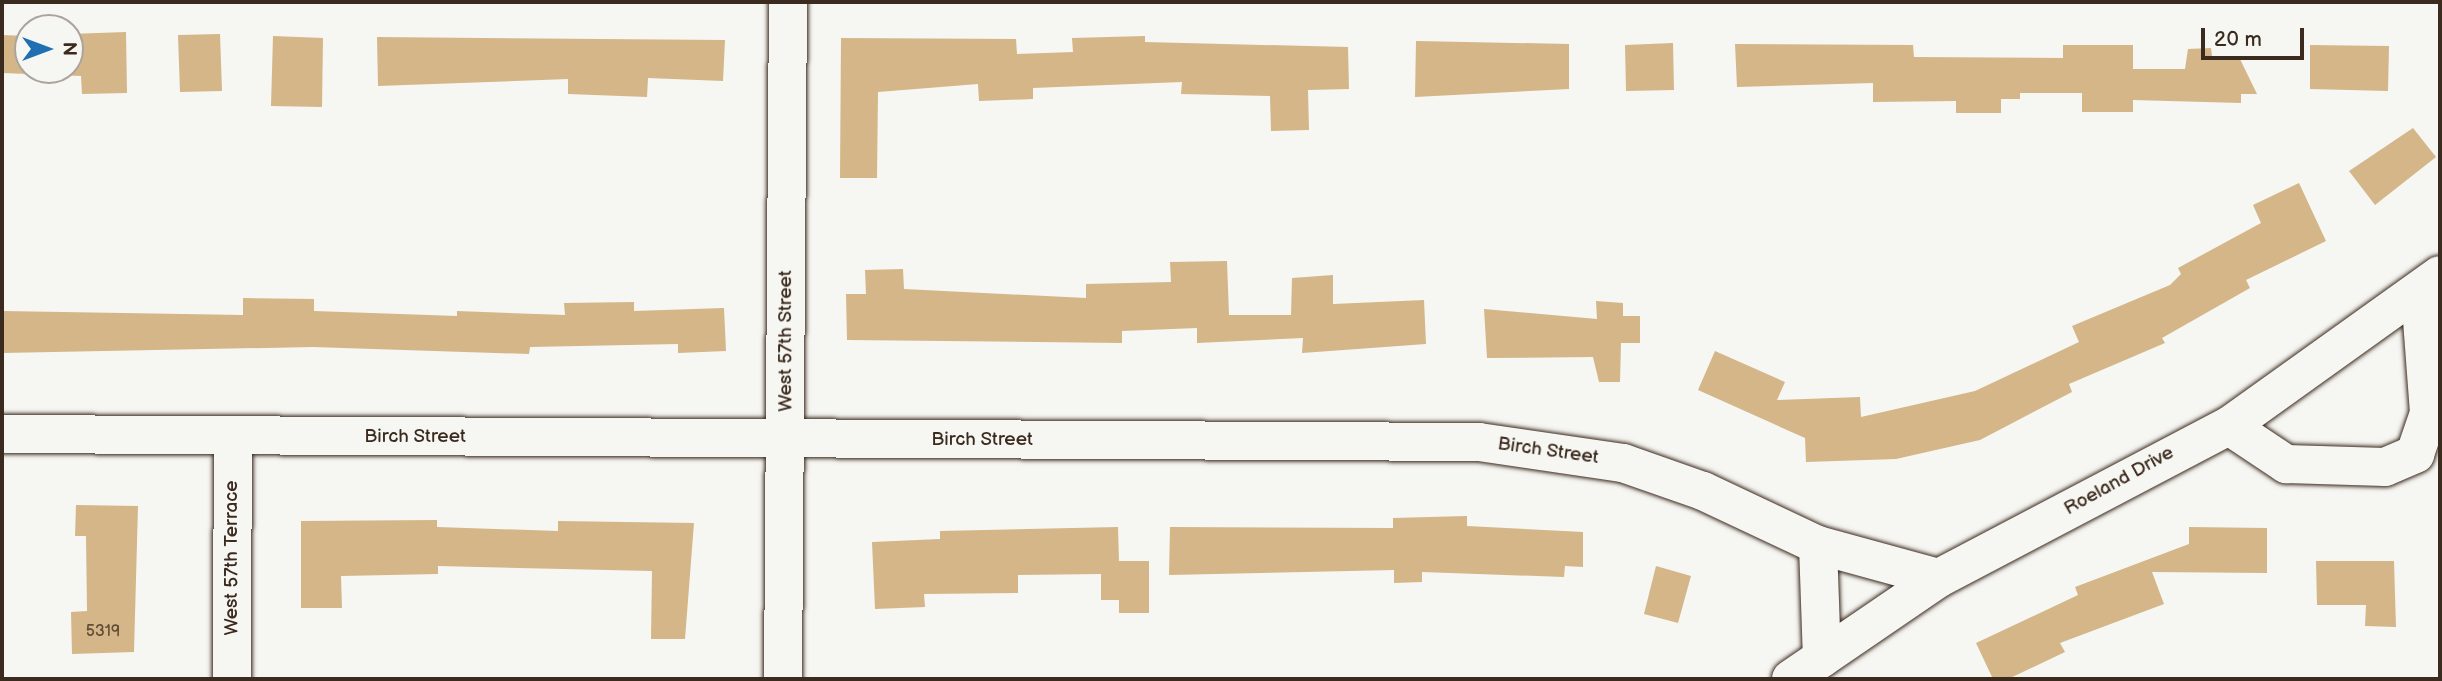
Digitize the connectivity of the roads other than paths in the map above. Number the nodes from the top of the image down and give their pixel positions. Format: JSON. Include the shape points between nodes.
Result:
{"nodes":[{"id":1,"x":788,"y":2,"type":"edge"},
{"id":2,"x":2430,"y":283,"type":"edge"},
{"id":3,"x":2229,"y":426,"type":"junction"},
{"id":4,"x":2,"y":434,"type":"edge"},
{"id":5,"x":233,"y":436,"type":"junction"},
{"id":6,"x":785,"y":440,"type":"junction"},
{"id":7,"x":1818,"y":545,"type":"junction"},
{"id":8,"x":1939,"y":578,"type":"junction"},
{"id":9,"x":1807,"y":669,"type":"edge"},
{"id":10,"x":232,"y":679,"type":"edge"},
{"id":11,"x":783,"y":679,"type":"edge"}],
"edges":[{"from":1,"to":6,"type":"street","name":"West 57th Street"},
{"from":2,"to":3,"type":"street","name":"Roeland Drive"},
{"from":2,"to":3,"type":"street","via":[[2429,412],[2415,454],[2385,467],[2286,464]]},
{"from":3,"to":8,"type":"street","name":"Roeland Drive"},
{"from":4,"to":5,"type":"street","name":"Birch Street"},
{"from":5,"to":6,"type":"street","name":"Birch Street"},
{"from":5,"to":10,"type":"street","name":"West 57th Terrace"},
{"from":6,"to":7,"type":"street","name":"Birch Street","via":[[1479,442],[1544,448],[1623,463],[1703,491]]},
{"from":6,"to":11,"type":"street","name":"West 57th Street"},
{"from":7,"to":8,"type":"street","name":"Birch Street"},
{"from":7,"to":9,"type":"street"},
{"from":8,"to":9,"type":"street","name":"Roeland Drive"}]}
